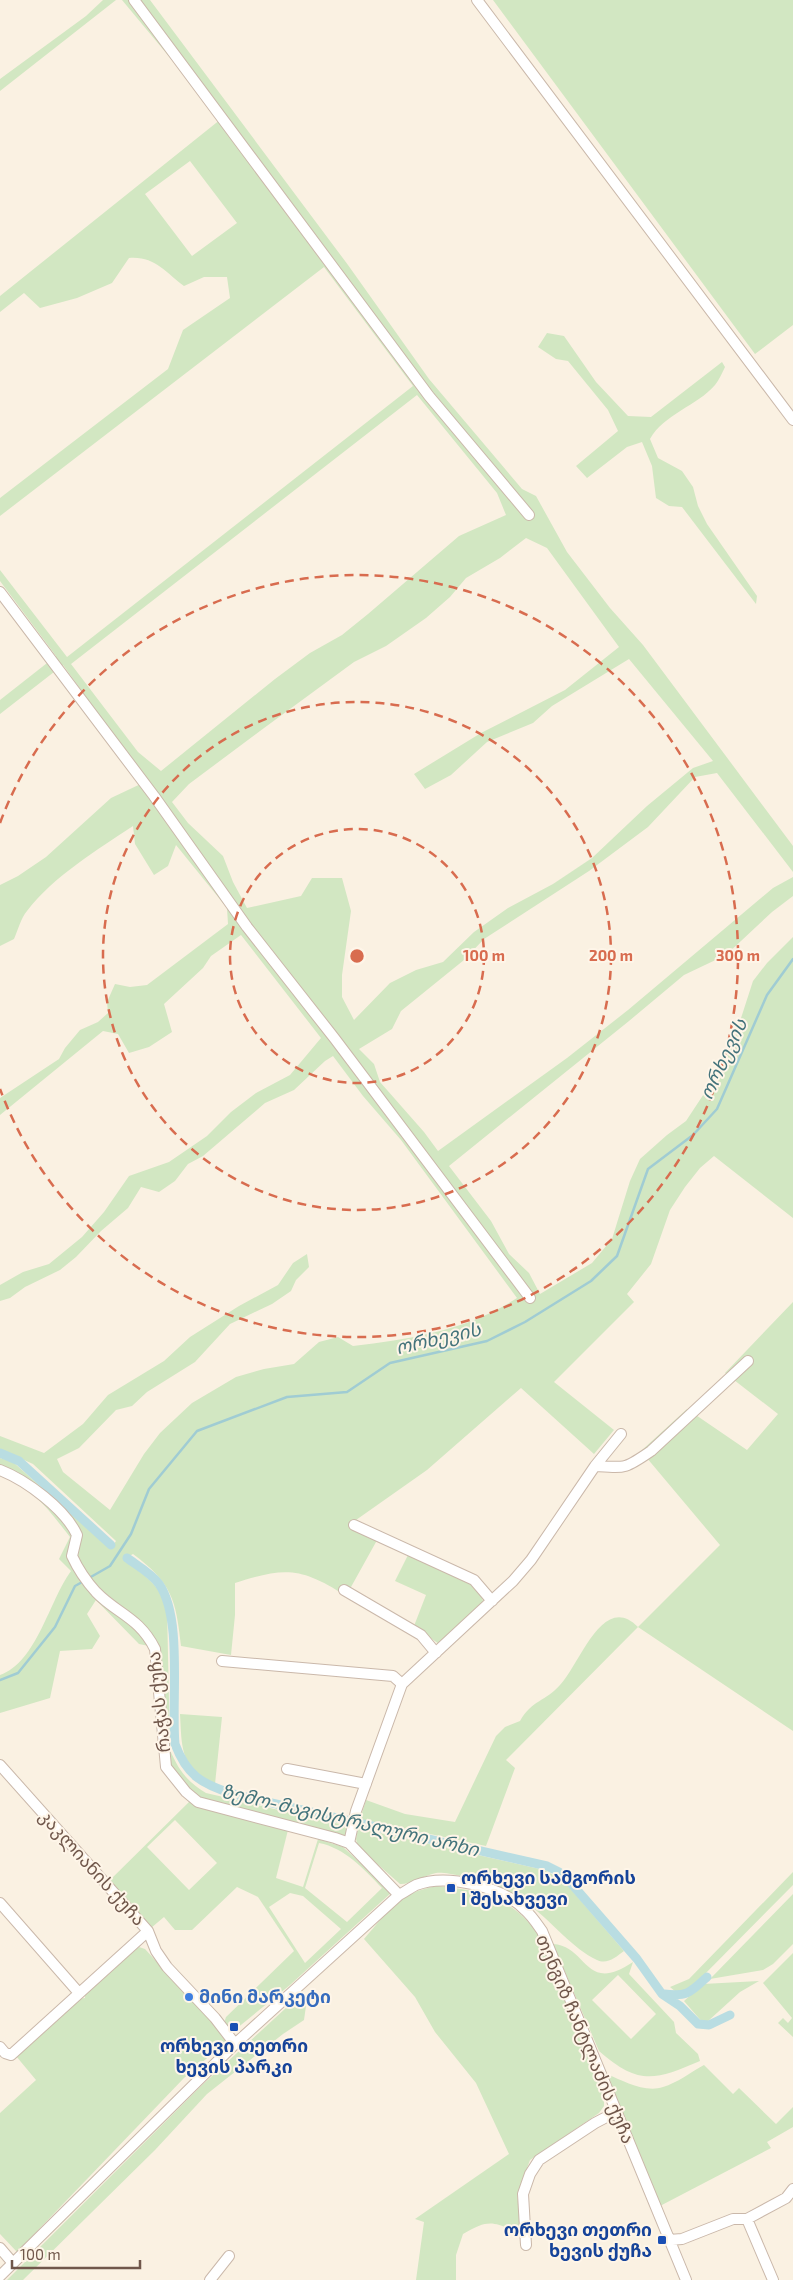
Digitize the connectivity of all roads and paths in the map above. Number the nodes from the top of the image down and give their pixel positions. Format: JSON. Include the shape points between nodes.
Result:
{"nodes":[{"id":1,"x":134,"y":0,"type":"edge"},
{"id":2,"x":477,"y":0,"type":"edge"},
{"id":3,"x":793,"y":420,"type":"edge"},
{"id":4,"x":529,"y":515,"type":"dead end"},
{"id":5,"x":0,"y":592,"type":"edge"},
{"id":6,"x":530,"y":1298,"type":"dead end"},
{"id":7,"x":748,"y":1361,"type":"dead end"},
{"id":8,"x":621,"y":1434,"type":"dead end"},
{"id":9,"x":595,"y":1466,"type":"junction"},
{"id":10,"x":0,"y":1470,"type":"edge"},
{"id":11,"x":354,"y":1525,"type":"dead end"},
{"id":12,"x":344,"y":1590,"type":"dead end"},
{"id":13,"x":492,"y":1601,"type":"junction"},
{"id":14,"x":436,"y":1653,"type":"junction"},
{"id":15,"x":222,"y":1660,"type":"dead end"},
{"id":16,"x":402,"y":1684,"type":"junction"},
{"id":17,"x":0,"y":1765,"type":"edge"},
{"id":18,"x":287,"y":1769,"type":"dead end"},
{"id":19,"x":366,"y":1784,"type":"junction"},
{"id":20,"x":349,"y":1844,"type":"junction"},
{"id":21,"x":399,"y":1895,"type":"junction"},
{"id":22,"x":0,"y":1903,"type":"edge"},
{"id":23,"x":148,"y":1931,"type":"junction"},
{"id":24,"x":80,"y":1993,"type":"junction"},
{"id":25,"x":235,"y":2044,"type":"junction"},
{"id":26,"x":0,"y":2048,"type":"edge"},
{"id":27,"x":616,"y":2112,"type":"junction"},
{"id":28,"x":793,"y":2189,"type":"edge"},
{"id":29,"x":746,"y":2219,"type":"junction"},
{"id":30,"x":670,"y":2240,"type":"junction"},
{"id":31,"x":526,"y":2245,"type":"dead end"},
{"id":32,"x":0,"y":2248,"type":"edge"},
{"id":33,"x":230,"y":2256,"type":"dead end"},
{"id":34,"x":12,"y":2262,"type":"junction"},
{"id":35,"x":0,"y":2276,"type":"edge"},
{"id":36,"x":210,"y":2280,"type":"edge"},
{"id":37,"x":686,"y":2280,"type":"edge"},
{"id":38,"x":773,"y":2280,"type":"edge"}],
"edges":[{"from":1,"to":4,"type":"street","via":[[429,396]]},
{"from":2,"to":3,"type":"street"},
{"from":5,"to":6,"type":"street","via":[[154,796],[247,927]]},
{"from":7,"to":9,"type":"street","via":[[650,1451],[624,1468]]},
{"from":8,"to":9,"type":"street"},
{"from":9,"to":13,"type":"street","via":[[531,1560]]},
{"from":10,"to":20,"type":"street","name":"რაჭას ქუჩა","via":[[14,1476],[52,1504],[75,1530],[77,1539],[72,1556],[83,1575],[101,1596],[138,1625],[155,1648],[166,1767],[182,1788],[198,1802]]},
{"from":11,"to":13,"type":"street","via":[[474,1580]]},
{"from":12,"to":14,"type":"street","via":[[420,1635]]},
{"from":13,"to":14,"type":"street"},
{"from":14,"to":16,"type":"street"},
{"from":15,"to":16,"type":"street","via":[[393,1676]]},
{"from":16,"to":19,"type":"street"},
{"from":17,"to":23,"type":"street","name":"კაკლიანის ქუჩა"},
{"from":18,"to":19,"type":"street"},
{"from":19,"to":20,"type":"street"},
{"from":20,"to":21,"type":"street"},
{"from":21,"to":25,"type":"street","name":"თენგიზ ჩანტლაძის ქუჩა"},
{"from":21,"to":27,"type":"street","name":"თენგიზ ჩანტლაძის ქუჩა","via":[[417,1885],[436,1881],[470,1883],[506,1895],[525,1910],[542,1931]]},
{"from":22,"to":24,"type":"street"},
{"from":23,"to":24,"type":"street"},
{"from":23,"to":25,"type":"street","name":"კაკლიანის ქუჩა","via":[[167,1967]]},
{"from":24,"to":26,"type":"street","via":[[9,2056]]},
{"from":25,"to":34,"type":"street","name":"თენგიზ ჩანტლაძის ქუჩა"},
{"from":27,"to":30,"type":"street","name":"თენგიზ ჩანტლაძის ქუჩა"},
{"from":27,"to":31,"type":"street","via":[[539,2160],[523,2194]]},
{"from":28,"to":29,"type":"street","via":[[786,2198]]},
{"from":29,"to":30,"type":"street","via":[[733,2219],[682,2239]]},
{"from":29,"to":38,"type":"street"},
{"from":30,"to":37,"type":"street","name":"თენგიზ ჩანტლაძის ქუჩა"},
{"from":32,"to":34,"type":"street"},
{"from":33,"to":36,"type":"street"},
{"from":34,"to":35,"type":"street","name":"თენგიზ ჩანტლაძის ქუჩა"}]}
